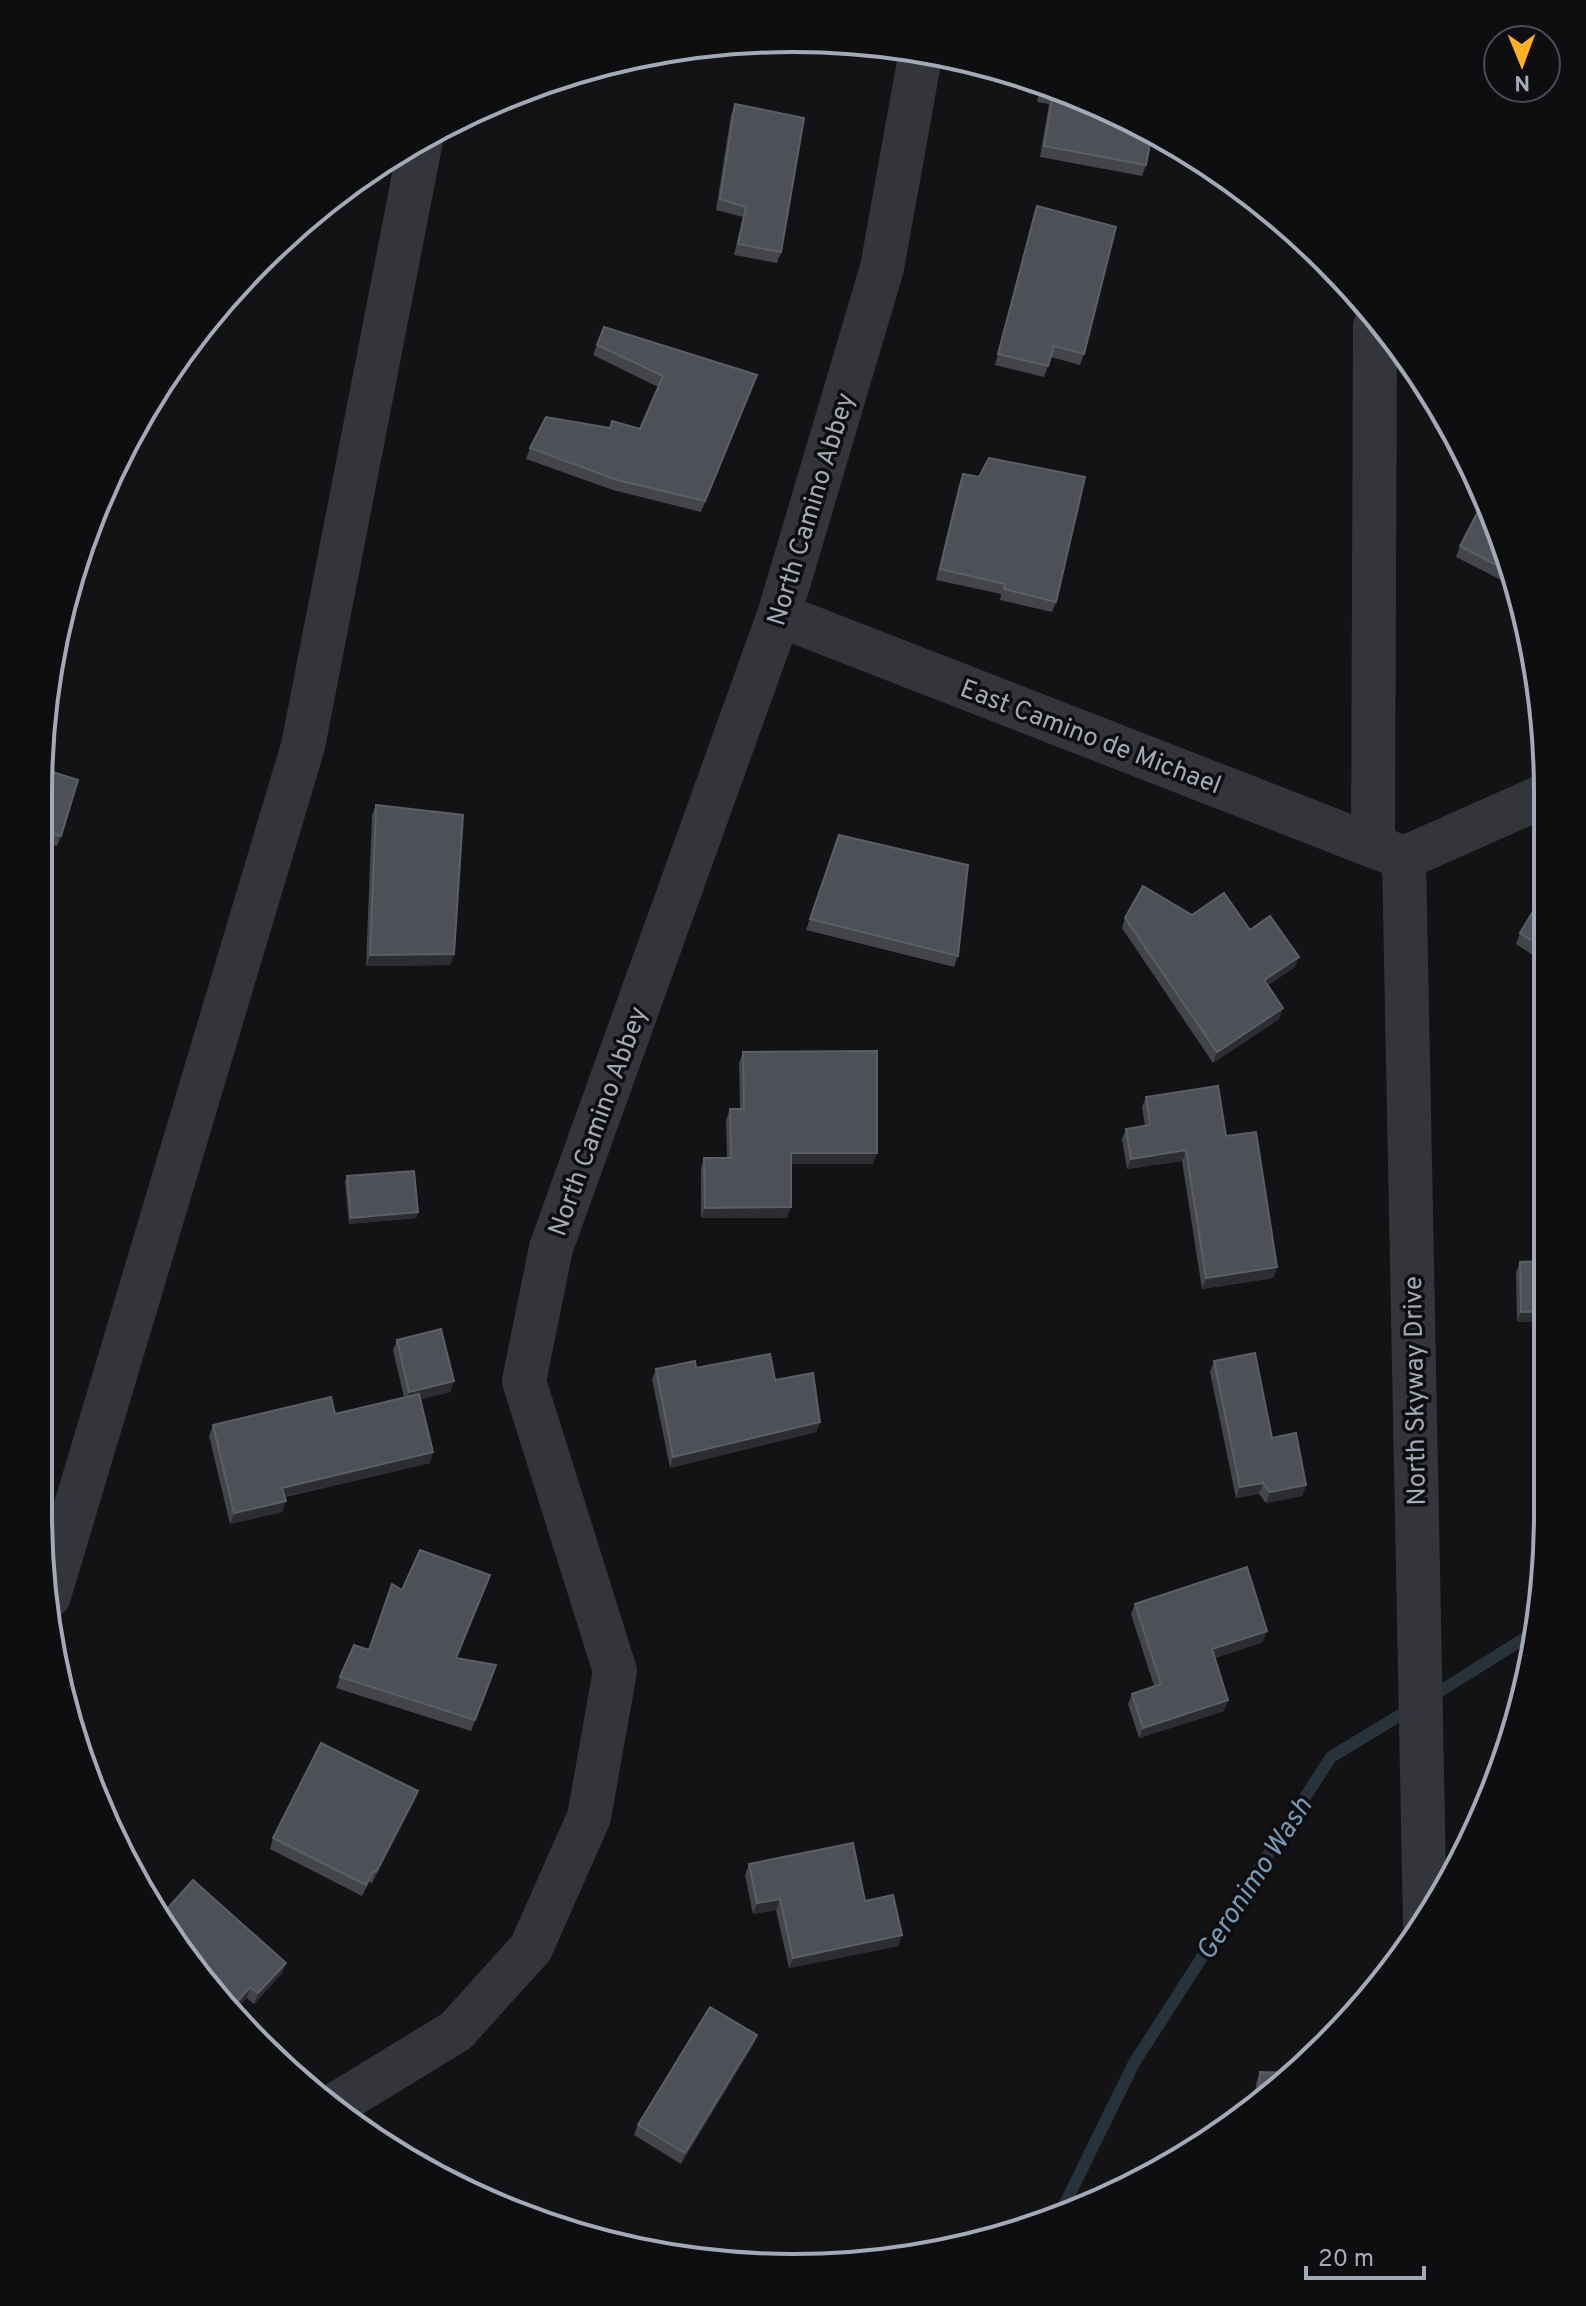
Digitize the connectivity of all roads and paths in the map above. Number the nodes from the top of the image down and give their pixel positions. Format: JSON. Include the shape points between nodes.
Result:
{"nodes":[{"id":1,"x":919,"y":63,"type":"edge"},
{"id":2,"x":418,"y":154,"type":"edge"},
{"id":3,"x":1375,"y":335,"type":"edge"},
{"id":4,"x":779,"y":615,"type":"junction"},
{"id":5,"x":1534,"y":799,"type":"edge"},
{"id":6,"x":1388,"y":852,"type":"junction"},
{"id":7,"x":55,"y":1575,"type":"edge"},
{"id":8,"x":1424,"y":1901,"type":"edge"},
{"id":9,"x":342,"y":2101,"type":"edge"}],
"edges":[{"from":1,"to":4,"type":"street","name":"North Camino Abbey","via":[[882,268]]},
{"from":2,"to":7,"type":"street","via":[[303,746]]},
{"from":3,"to":6,"type":"street","name":"North Skyway Drive"},
{"from":4,"to":6,"type":"street","name":"East Camino de Michael"},
{"from":4,"to":9,"type":"street","name":"North Camino Abbey","via":[[551,1248],[524,1381],[615,1671],[589,1817],[531,1948],[456,2031]]},
{"from":5,"to":6,"type":"street"},
{"from":6,"to":8,"type":"street","name":"North Skyway Drive"}]}
